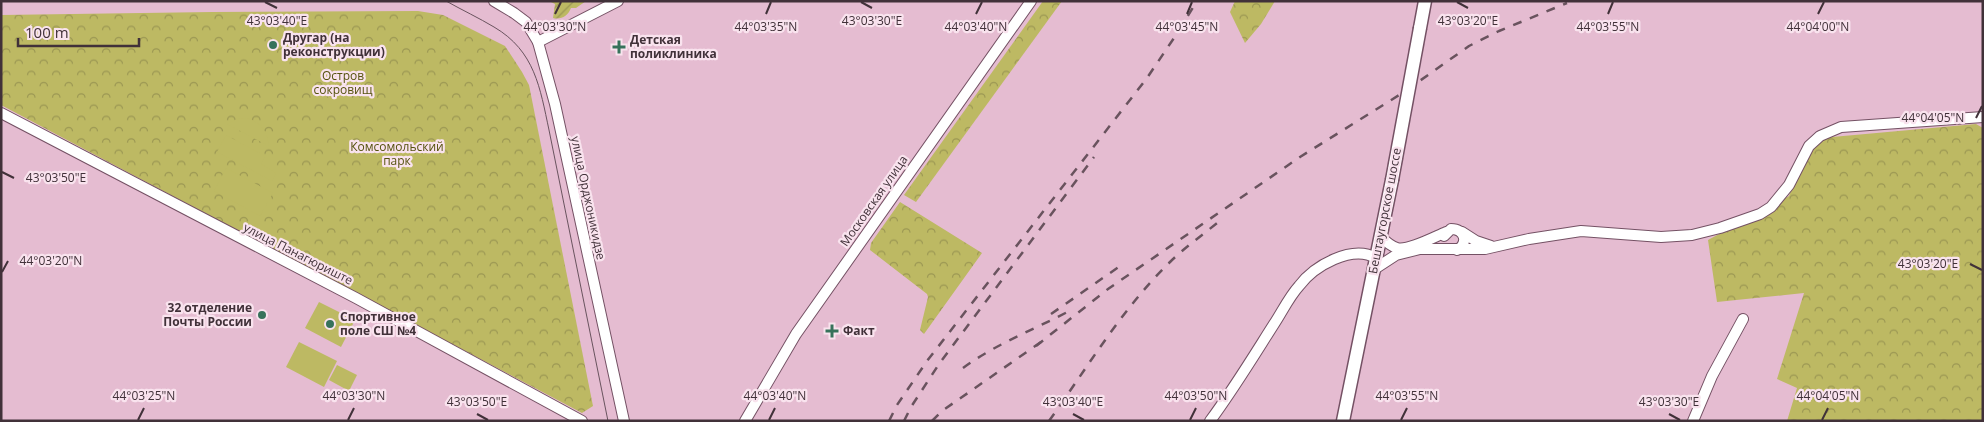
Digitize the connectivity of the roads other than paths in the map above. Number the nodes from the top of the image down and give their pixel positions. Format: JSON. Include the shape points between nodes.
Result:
{"nodes":[{"id":1,"x":494,"y":1,"type":"edge"},
{"id":2,"x":618,"y":1,"type":"edge"},
{"id":3,"x":1031,"y":1,"type":"edge"},
{"id":4,"x":1425,"y":1,"type":"edge"},
{"id":5,"x":538,"y":42,"type":"junction"},
{"id":6,"x":1,"y":113,"type":"edge"},
{"id":7,"x":1983,"y":117,"type":"edge"},
{"id":8,"x":1446,"y":232,"type":"junction"},
{"id":9,"x":1462,"y":232,"type":"junction"},
{"id":10,"x":1380,"y":236,"type":"junction"},
{"id":11,"x":1497,"y":247,"type":"junction"},
{"id":12,"x":1454,"y":250,"type":"junction"},
{"id":13,"x":1374,"y":264,"type":"junction"},
{"id":14,"x":1744,"y":319,"type":"dead end"},
{"id":15,"x":582,"y":421,"type":"edge"},
{"id":16,"x":624,"y":421,"type":"edge"},
{"id":17,"x":745,"y":421,"type":"edge"},
{"id":18,"x":1210,"y":421,"type":"edge"},
{"id":19,"x":1343,"y":421,"type":"edge"},
{"id":20,"x":1693,"y":421,"type":"edge"}],
"edges":[{"from":1,"to":5,"type":"street","name":"улица Орджоникидзе","via":[[526,22]]},
{"from":2,"to":5,"type":"street"},
{"from":3,"to":17,"type":"street","name":"Московская улица","via":[[796,334]]},
{"from":4,"to":10,"type":"main road","name":"Бештаугорское шоссе","bridge":true},
{"from":5,"to":16,"type":"street","name":"улица Орджоникидзе","via":[[555,104]]},
{"from":6,"to":15,"type":"street","name":"улица Панагюриште","via":[[373,307]]},
{"from":7,"to":11,"type":"street","via":[[1841,127],[1820,136],[1809,146],[1789,185],[1771,207],[1720,228],[1692,235],[1660,237],[1581,231]]},
{"from":8,"to":9,"type":"street","via":[[1456,229]]},
{"from":8,"to":10,"type":"street","via":[[1407,248],[1390,245]]},
{"from":8,"to":12,"type":"street","via":[[1443,242]]},
{"from":9,"to":11,"type":"street","via":[[1481,243]]},
{"from":9,"to":12,"type":"street","via":[[1464,242]]},
{"from":10,"to":13,"type":"main road","name":"Бештаугорское шоссе"},
{"from":11,"to":12,"type":"street"},
{"from":12,"to":13,"type":"street","via":[[1420,249]]},
{"from":13,"to":18,"type":"street","via":[[1368,254],[1343,257],[1323,264],[1299,284]]},
{"from":13,"to":19,"type":"main road","name":"Бештаугорское шоссе"},
{"from":14,"to":20,"type":"street","via":[[1712,376]]}]}
